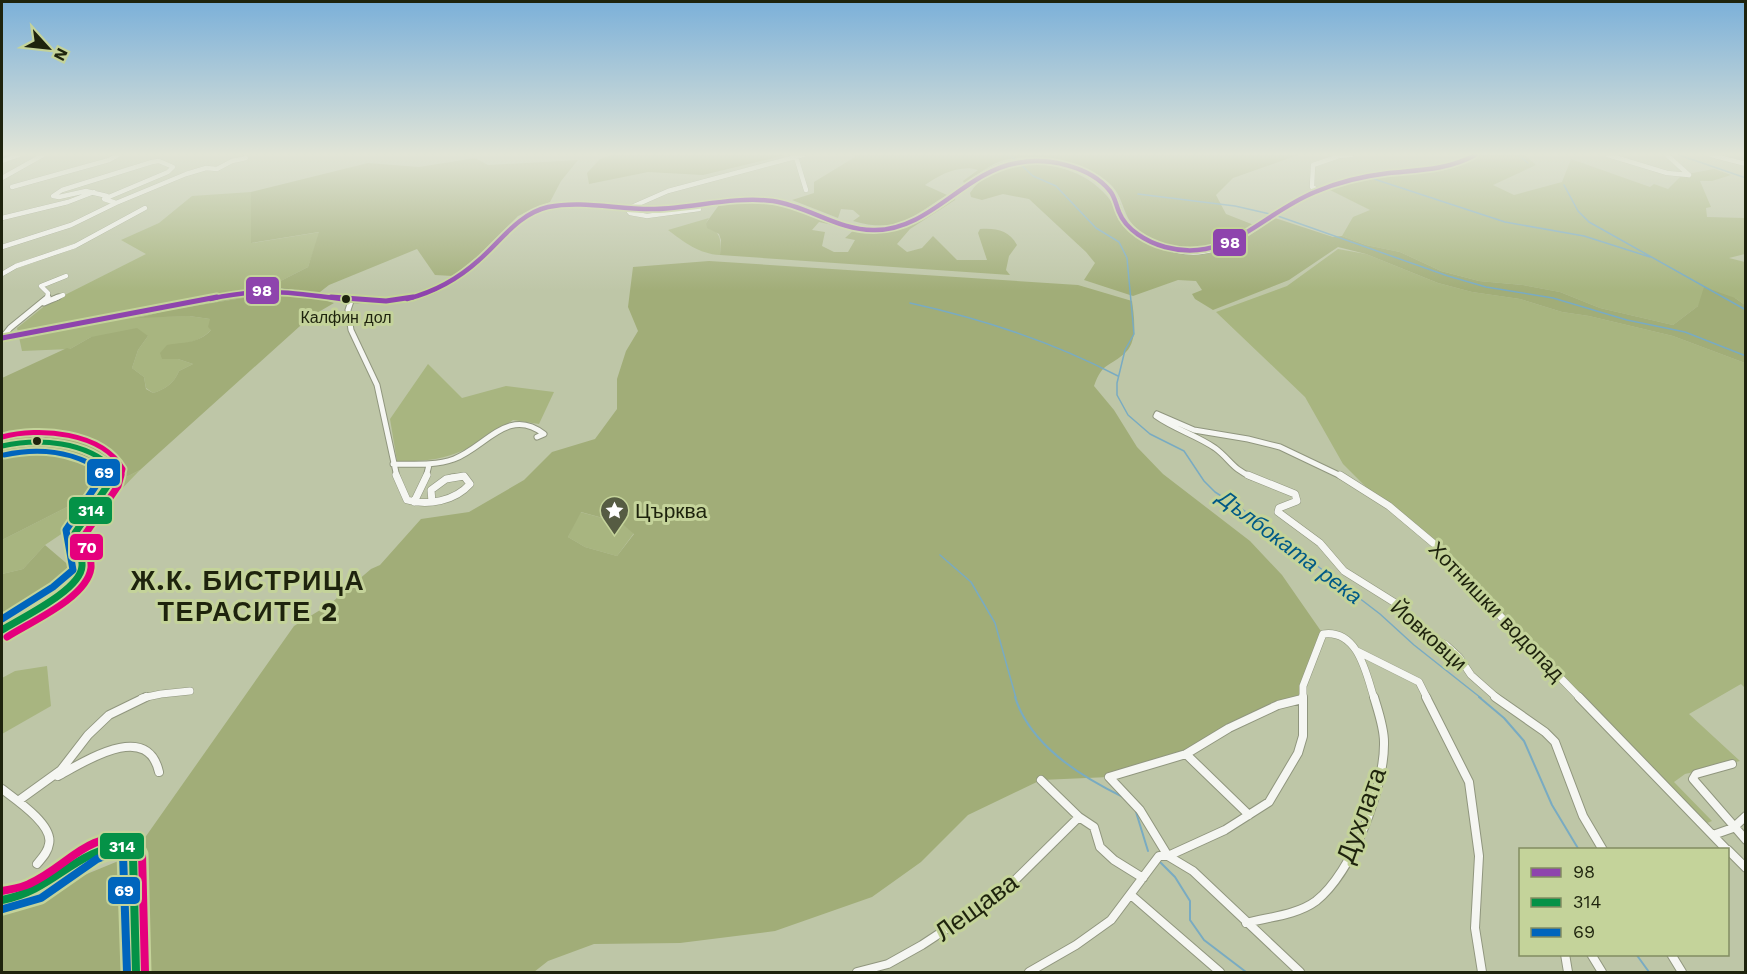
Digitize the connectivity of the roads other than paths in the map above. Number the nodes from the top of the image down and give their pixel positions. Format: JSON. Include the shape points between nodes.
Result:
{"nodes":[{"id":1,"x":72,"y":200,"type":"edge"},
{"id":2,"x":108,"y":200,"type":"edge"},
{"id":3,"x":122,"y":200,"type":"edge"},
{"id":4,"x":645,"y":200,"type":"edge"},
{"id":5,"x":742,"y":200,"type":"edge"},
{"id":6,"x":763,"y":200,"type":"edge"},
{"id":7,"x":942,"y":200,"type":"edge"},
{"id":8,"x":1114,"y":200,"type":"edge"},
{"id":9,"x":1296,"y":200,"type":"edge"},
{"id":10,"x":116,"y":203,"type":"junction"},
{"id":11,"x":145,"y":208,"type":"dead end"},
{"id":12,"x":627,"y":208,"type":"junction"},
{"id":13,"x":699,"y":208,"type":"dead end"},
{"id":14,"x":2,"y":218,"type":"edge"},
{"id":15,"x":2,"y":247,"type":"edge"},
{"id":16,"x":2,"y":274,"type":"edge"},
{"id":17,"x":66,"y":276,"type":"dead end"},
{"id":18,"x":63,"y":295,"type":"dead end"},
{"id":19,"x":351,"y":301,"type":"junction"},
{"id":20,"x":43,"y":303,"type":"junction"},
{"id":21,"x":2,"y":338,"type":"edge"},
{"id":22,"x":1157,"y":414,"type":"joint"},
{"id":23,"x":537,"y":437,"type":"dead end"},
{"id":24,"x":2,"y":446,"type":"edge"},
{"id":25,"x":393,"y":464,"type":"junction"},
{"id":26,"x":429,"y":465,"type":"junction"},
{"id":27,"x":414,"y":502,"type":"junction"},
{"id":28,"x":432,"y":502,"type":"junction"},
{"id":29,"x":2,"y":630,"type":"edge"},
{"id":30,"x":1357,"y":651,"type":"junction"},
{"id":31,"x":190,"y":691,"type":"dead end"},
{"id":32,"x":1302,"y":699,"type":"junction"},
{"id":33,"x":1186,"y":754,"type":"junction"},
{"id":34,"x":1732,"y":764,"type":"dead end"},
{"id":35,"x":159,"y":772,"type":"dead end"},
{"id":36,"x":1041,"y":780,"type":"dead end"},
{"id":37,"x":48,"y":782,"type":"junction"},
{"id":38,"x":2,"y":789,"type":"edge"},
{"id":39,"x":18,"y":801,"type":"junction"},
{"id":40,"x":1249,"y":815,"type":"junction"},
{"id":41,"x":1746,"y":816,"type":"edge"},
{"id":42,"x":1079,"y":817,"type":"junction"},
{"id":43,"x":1733,"y":828,"type":"junction"},
{"id":44,"x":1713,"y":835,"type":"junction"},
{"id":45,"x":1746,"y":840,"type":"edge"},
{"id":46,"x":1602,"y":848,"type":"edge"},
{"id":47,"x":1725,"y":848,"type":"edge"},
{"id":48,"x":1729,"y":852,"type":"edge"},
{"id":49,"x":1168,"y":856,"type":"junction"},
{"id":50,"x":37,"y":864,"type":"dead end"},
{"id":51,"x":1746,"y":868,"type":"edge"},
{"id":52,"x":1143,"y":878,"type":"junction"},
{"id":53,"x":1131,"y":895,"type":"junction"},
{"id":54,"x":2,"y":900,"type":"edge"},
{"id":55,"x":1246,"y":923,"type":"junction"},
{"id":56,"x":1565,"y":956,"type":"edge"},
{"id":57,"x":1592,"y":956,"type":"edge"},
{"id":58,"x":1672,"y":956,"type":"edge"},
{"id":59,"x":890,"y":968,"type":"edge"},
{"id":60,"x":136,"y":972,"type":"edge"},
{"id":61,"x":857,"y":972,"type":"edge"},
{"id":62,"x":1029,"y":972,"type":"edge"},
{"id":63,"x":1217,"y":972,"type":"edge"},
{"id":64,"x":1300,"y":972,"type":"edge"},
{"id":65,"x":1482,"y":972,"type":"edge"},
{"id":66,"x":1568,"y":972,"type":"edge"},
{"id":67,"x":1602,"y":972,"type":"edge"},
{"id":68,"x":1682,"y":972,"type":"edge"}],
"edges":[{"from":1,"to":14,"type":"street"},
{"from":2,"to":10,"type":"street"},
{"from":3,"to":10,"type":"street"},
{"from":4,"to":12,"type":"street"},
{"from":5,"to":12,"type":"street","via":[[657,210]]},
{"from":6,"to":7,"type":"street","via":[[804,208],[861,228],[884,230],[906,223]]},
{"from":8,"to":9,"type":"street","via":[[1131,229],[1161,245],[1199,252],[1233,243]]},
{"from":10,"to":15,"type":"street","via":[[71,225]]},
{"from":11,"to":16,"type":"street","via":[[75,246]]},
{"from":12,"to":13,"type":"street","via":[[630,213],[647,216]]},
{"from":12,"to":19,"type":"street","via":[[560,207],[533,211],[517,219],[484,255],[439,287],[400,300]]},
{"from":17,"to":20,"type":"street","via":[[41,286],[48,295]]},
{"from":18,"to":20,"type":"street"},
{"from":19,"to":21,"type":"street","via":[[292,291],[254,291]]},
{"from":19,"to":25,"type":"street","via":[[347,322],[377,384]]},
{"from":20,"to":21,"type":"street"},
{"from":22,"to":44,"type":"street","name":"Хотнишки водопад","via":[[1195,430],[1282,448],[1338,474],[1380,501],[1464,572],[1477,592]]},
{"from":22,"to":46,"type":"street","name":"Йовковци","via":[[1171,427],[1215,448],[1238,471],[1295,494],[1297,501],[1278,512],[1320,543],[1344,571],[1400,606],[1422,633],[1459,657],[1486,689],[1545,732],[1555,742],[1583,816]]},
{"from":23,"to":26,"type":"street","via":[[544,434],[533,426],[508,425],[464,456]]},
{"from":24,"to":29,"type":"street","via":[[56,440],[107,462],[114,469],[110,482],[75,533],[81,574],[74,584]]},
{"from":25,"to":26,"type":"street"},
{"from":25,"to":27,"type":"street","via":[[403,493]]},
{"from":26,"to":27,"type":"street","via":[[430,472]]},
{"from":27,"to":28,"type":"street"},
{"from":28,"to":28,"type":"street","via":[[430,490],[445,479],[464,476],[470,484],[460,493]]},
{"from":30,"to":32,"type":"street","via":[[1346,638],[1323,634],[1303,686]]},
{"from":30,"to":55,"type":"street","name":"Духлата","via":[[1384,742],[1382,764],[1359,838],[1340,874],[1317,900],[1299,909]]},
{"from":30,"to":65,"type":"street","via":[[1419,682],[1469,782],[1479,856],[1474,928]]},
{"from":31,"to":37,"type":"street","via":[[150,694],[112,713]]},
{"from":32,"to":33,"type":"street","via":[[1239,723]]},
{"from":32,"to":40,"type":"street","via":[[1304,736],[1298,753],[1269,802]]},
{"from":33,"to":40,"type":"street"},
{"from":33,"to":49,"type":"street","via":[[1109,777],[1140,810]]},
{"from":34,"to":43,"type":"street","via":[[1696,774],[1693,779]]},
{"from":35,"to":37,"type":"street","via":[[158,762],[150,753],[120,747],[104,751]]},
{"from":36,"to":42,"type":"street"},
{"from":37,"to":39,"type":"street"},
{"from":38,"to":39,"type":"street"},
{"from":39,"to":50,"type":"street","via":[[48,831],[50,841]]},
{"from":40,"to":49,"type":"street"},
{"from":41,"to":43,"type":"street"},
{"from":42,"to":52,"type":"street","via":[[1094,827],[1100,847]]},
{"from":42,"to":59,"type":"street","name":"Лещава","via":[[1004,891]]},
{"from":43,"to":44,"type":"street"},
{"from":43,"to":45,"type":"street"},
{"from":44,"to":47,"type":"street","name":"Хотнишки водопад"},
{"from":48,"to":51,"type":"street","name":"Хотнишки водопад"},
{"from":49,"to":52,"type":"street","via":[[1152,861]]},
{"from":49,"to":55,"type":"street","via":[[1193,871]]},
{"from":52,"to":53,"type":"street"},
{"from":53,"to":62,"type":"street","via":[[1115,916]]},
{"from":53,"to":63,"type":"street"},
{"from":54,"to":60,"type":"street","via":[[40,889],[95,849],[116,843],[130,846]]},
{"from":55,"to":64,"type":"street"},
{"from":56,"to":66,"type":"street"},
{"from":57,"to":67,"type":"street"},
{"from":58,"to":68,"type":"street"},
{"from":59,"to":61,"type":"street","name":"Лещава"}]}
